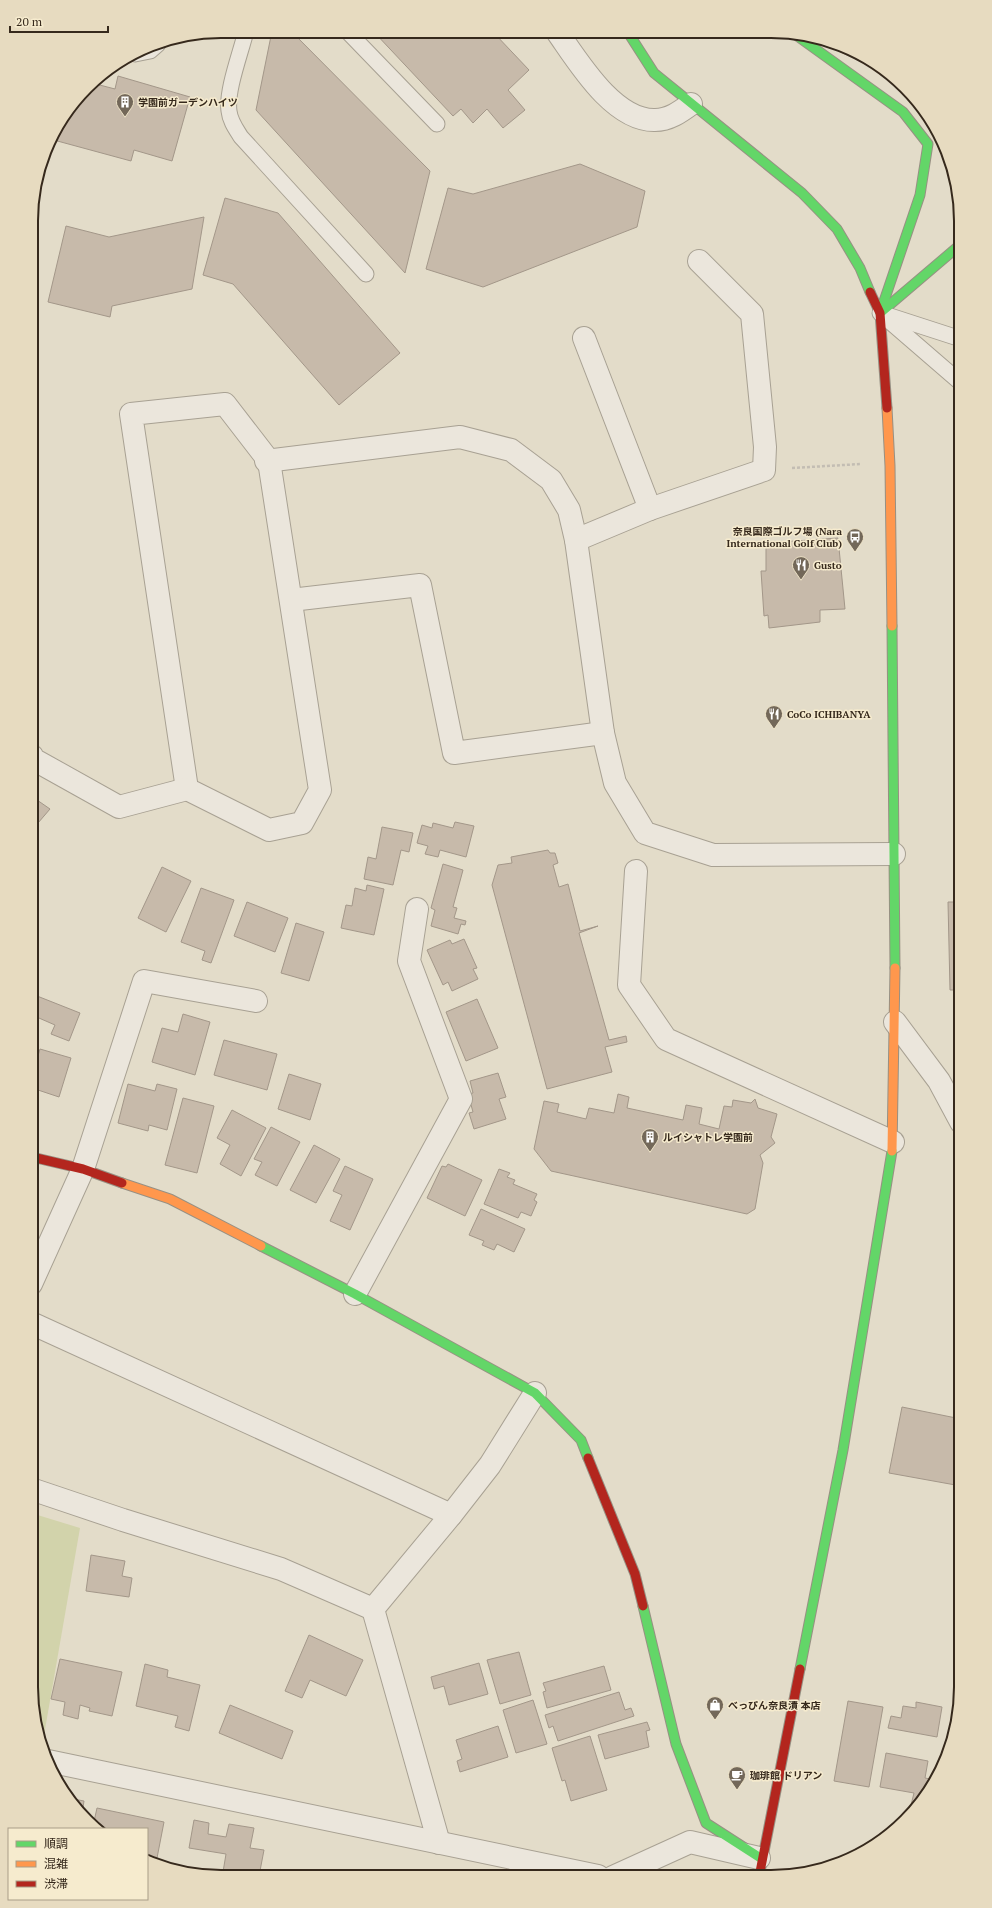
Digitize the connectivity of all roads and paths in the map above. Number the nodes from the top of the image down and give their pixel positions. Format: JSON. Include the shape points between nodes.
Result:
{"nodes":[{"id":1,"x":244,"y":38,"type":"edge"},
{"id":2,"x":354,"y":38,"type":"edge"},
{"id":3,"x":562,"y":38,"type":"edge"},
{"id":4,"x":632,"y":38,"type":"edge"},
{"id":5,"x":807,"y":42,"type":"edge"},
{"id":6,"x":691,"y":104,"type":"junction"},
{"id":7,"x":437,"y":124,"type":"dead end"},
{"id":8,"x":954,"y":250,"type":"edge"},
{"id":9,"x":699,"y":261,"type":"dead end"},
{"id":10,"x":366,"y":274,"type":"dead end"},
{"id":11,"x":880,"y":313,"type":"junction"},
{"id":12,"x":954,"y":337,"type":"edge"},
{"id":13,"x":584,"y":338,"type":"dead end"},
{"id":14,"x":954,"y":377,"type":"edge"},
{"id":15,"x":267,"y":461,"type":"junction"},
{"id":16,"x":890,"y":466,"type":"junction"},
{"id":17,"x":764,"y":470,"type":"junction"},
{"id":18,"x":650,"y":509,"type":"junction"},
{"id":19,"x":576,"y":540,"type":"junction"},
{"id":20,"x":291,"y":600,"type":"junction"},
{"id":21,"x":603,"y":733,"type":"junction"},
{"id":22,"x":38,"y":762,"type":"edge"},
{"id":23,"x":187,"y":789,"type":"junction"},
{"id":24,"x":894,"y":854,"type":"junction"},
{"id":25,"x":636,"y":871,"type":"dead end"},
{"id":26,"x":416,"y":909,"type":"dead end"},
{"id":27,"x":256,"y":1001,"type":"dead end"},
{"id":28,"x":895,"y":1022,"type":"junction"},
{"id":29,"x":954,"y":1109,"type":"edge"},
{"id":30,"x":893,"y":1142,"type":"junction"},
{"id":31,"x":38,"y":1158,"type":"edge"},
{"id":32,"x":83,"y":1169,"type":"junction"},
{"id":33,"x":38,"y":1263,"type":"edge"},
{"id":34,"x":355,"y":1294,"type":"junction"},
{"id":35,"x":38,"y":1326,"type":"edge"},
{"id":36,"x":535,"y":1393,"type":"junction"},
{"id":37,"x":38,"y":1491,"type":"edge"},
{"id":38,"x":452,"y":1515,"type":"junction"},
{"id":39,"x":373,"y":1609,"type":"junction"},
{"id":40,"x":54,"y":1762,"type":"edge"},
{"id":41,"x":439,"y":1843,"type":"junction"},
{"id":42,"x":760,"y":1868,"type":"edge"},
{"id":43,"x":569,"y":1870,"type":"edge"},
{"id":44,"x":627,"y":1870,"type":"edge"}],
"edges":[{"from":1,"to":10,"type":"lane","via":[[230,96],[229,111],[232,124]]},
{"from":2,"to":7,"type":"lane"},
{"from":3,"to":6,"type":"street","via":[[600,88],[616,105],[629,113],[643,119],[656,120],[670,117]]},
{"from":4,"to":6,"type":"street","via":[[654,73]]},
{"from":5,"to":11,"type":"street","via":[[903,112],[928,144],[920,195]]},
{"from":6,"to":11,"type":"street","via":[[802,193],[837,229],[860,268]]},
{"from":8,"to":11,"type":"street"},
{"from":9,"to":17,"type":"street","via":[[752,314],[765,447]]},
{"from":11,"to":12,"type":"lane"},
{"from":11,"to":14,"type":"lane"},
{"from":11,"to":16,"type":"street"},
{"from":13,"to":18,"type":"street"},
{"from":15,"to":19,"type":"street","via":[[460,437],[511,450],[552,480],[569,510]]},
{"from":15,"to":20,"type":"street"},
{"from":15,"to":23,"type":"street","via":[[225,404],[131,414]]},
{"from":16,"to":17,"type":"path","via":[[857,464]]},
{"from":16,"to":24,"type":"street"},
{"from":17,"to":18,"type":"street"},
{"from":18,"to":19,"type":"street"},
{"from":19,"to":21,"type":"street"},
{"from":20,"to":21,"type":"street","via":[[420,586],[454,753]]},
{"from":20,"to":23,"type":"street","via":[[320,790],[302,823],[269,830]]},
{"from":21,"to":24,"type":"street","via":[[615,783],[645,834],[713,855]]},
{"from":22,"to":23,"type":"street","via":[[119,807]]},
{"from":24,"to":28,"type":"street"},
{"from":25,"to":30,"type":"street","via":[[629,985],[666,1039]]},
{"from":26,"to":34,"type":"street","via":[[409,961],[461,1099]]},
{"from":27,"to":32,"type":"street","via":[[144,981]]},
{"from":28,"to":29,"type":"street","via":[[939,1081]]},
{"from":28,"to":30,"type":"street"},
{"from":30,"to":42,"type":"street","via":[[843,1450]]},
{"from":31,"to":32,"type":"street"},
{"from":32,"to":33,"type":"street"},
{"from":32,"to":34,"type":"street","via":[[170,1199]]},
{"from":34,"to":36,"type":"street"},
{"from":35,"to":38,"type":"street"},
{"from":36,"to":38,"type":"street","via":[[490,1465]]},
{"from":36,"to":42,"type":"street","via":[[581,1440],[630,1560],[676,1744],[706,1823]]},
{"from":37,"to":39,"type":"street","via":[[281,1569]]},
{"from":38,"to":39,"type":"street"},
{"from":39,"to":41,"type":"street"},
{"from":40,"to":41,"type":"street"},
{"from":41,"to":43,"type":"street"},
{"from":42,"to":44,"type":"street","via":[[690,1842]]}]}
